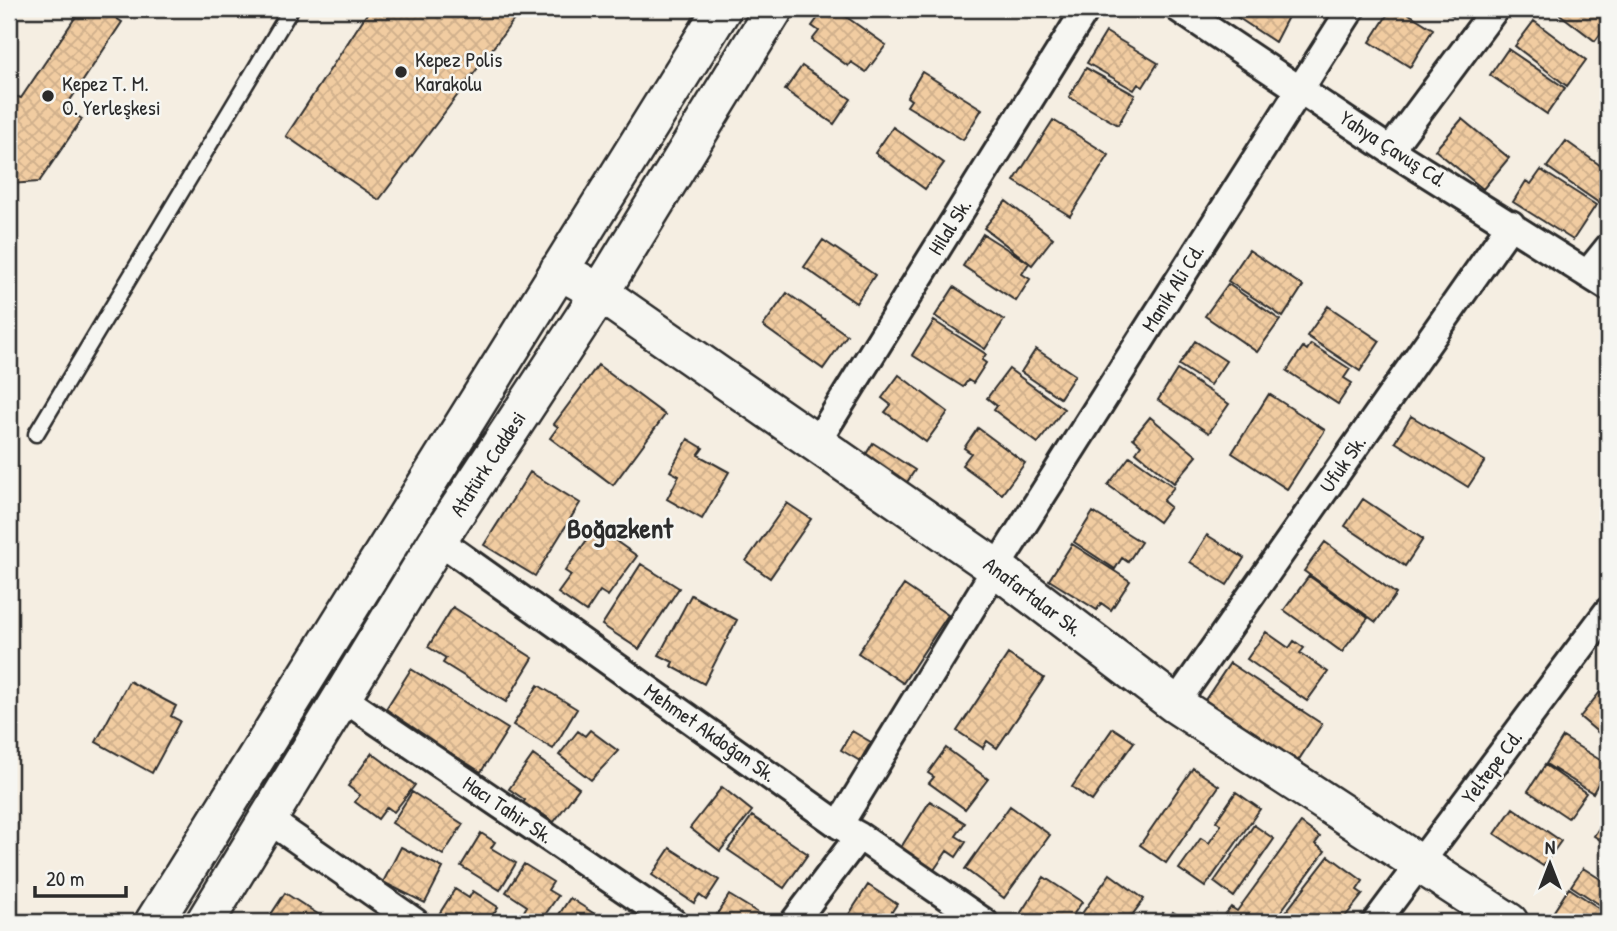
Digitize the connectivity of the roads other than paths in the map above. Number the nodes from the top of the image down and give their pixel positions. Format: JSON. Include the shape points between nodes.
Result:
{"nodes":[{"id":1,"x":291,"y":9,"type":"edge"},
{"id":2,"x":722,"y":9,"type":"edge"},
{"id":3,"x":775,"y":9,"type":"edge"},
{"id":4,"x":1086,"y":9,"type":"edge"},
{"id":5,"x":1179,"y":9,"type":"edge"},
{"id":6,"x":1351,"y":9,"type":"edge"},
{"id":7,"x":1496,"y":9,"type":"edge"},
{"id":8,"x":1300,"y":87,"type":"junction"},
{"id":9,"x":1390,"y":150,"type":"junction"},
{"id":10,"x":1511,"y":224,"type":"junction"},
{"id":11,"x":1608,"y":248,"type":"edge"},
{"id":12,"x":559,"y":270,"type":"junction"},
{"id":13,"x":1598,"y":281,"type":"edge"},
{"id":14,"x":600,"y":293,"type":"junction"},
{"id":15,"x":36,"y":434,"type":"dead end"},
{"id":16,"x":815,"y":445,"type":"junction"},
{"id":17,"x":438,"y":540,"type":"junction"},
{"id":18,"x":996,"y":568,"type":"junction"},
{"id":19,"x":1608,"y":611,"type":"edge"},
{"id":20,"x":343,"y":698,"type":"junction"},
{"id":21,"x":1175,"y":704,"type":"junction"},
{"id":22,"x":269,"y":820,"type":"junction"},
{"id":23,"x":849,"y":830,"type":"junction"},
{"id":24,"x":1420,"y":864,"type":"junction"},
{"id":25,"x":154,"y":922,"type":"edge"},
{"id":26,"x":205,"y":922,"type":"edge"},
{"id":27,"x":415,"y":922,"type":"edge"},
{"id":28,"x":673,"y":922,"type":"edge"},
{"id":29,"x":794,"y":922,"type":"edge"},
{"id":30,"x":984,"y":922,"type":"edge"},
{"id":31,"x":1377,"y":922,"type":"edge"},
{"id":32,"x":1509,"y":922,"type":"edge"}],
"edges":[{"from":1,"to":15,"type":"lane"},
{"from":2,"to":12,"type":"main road","name":"Atatürk Caddesi"},
{"from":3,"to":14,"type":"main road","name":"Atatürk Caddesi"},
{"from":4,"to":16,"type":"street","name":"Hilal Sk."},
{"from":5,"to":8,"type":"street","name":"Yahya Çavuş Cd."},
{"from":6,"to":8,"type":"street","name":"Manik Ali Cd."},
{"from":7,"to":9,"type":"street"},
{"from":8,"to":9,"type":"street","name":"Yahya Çavuş Cd."},
{"from":8,"to":18,"type":"street","name":"Manik Ali Cd."},
{"from":9,"to":10,"type":"street","name":"Yahya Çavuş Cd."},
{"from":10,"to":13,"type":"street","name":"Yahya Çavuş Cd."},
{"from":10,"to":21,"type":"street","name":"Ufuk Sk."},
{"from":11,"to":13,"type":"street"},
{"from":12,"to":14,"type":"main road","name":"Anafartalar Sk."},
{"from":12,"to":25,"type":"main road","name":"Atatürk Caddesi"},
{"from":14,"to":16,"type":"main road","name":"Anafartalar Sk."},
{"from":14,"to":17,"type":"main road","name":"Atatürk Caddesi"},
{"from":16,"to":18,"type":"main road","name":"Anafartalar Sk."},
{"from":17,"to":20,"type":"main road","name":"Atatürk Caddesi"},
{"from":17,"to":23,"type":"street","name":"Mehmet Akdoğan Sk."},
{"from":18,"to":21,"type":"main road","name":"Anafartalar Sk."},
{"from":18,"to":23,"type":"street","name":"Manik Ali Cd."},
{"from":19,"to":24,"type":"street","name":"Yeltepe Cd."},
{"from":20,"to":22,"type":"main road","name":"Atatürk Caddesi"},
{"from":20,"to":28,"type":"street","name":"Hacı Tahir Sk."},
{"from":21,"to":24,"type":"main road","name":"Anafartalar Sk."},
{"from":22,"to":26,"type":"main road","name":"Atatürk Caddesi"},
{"from":22,"to":27,"type":"street"},
{"from":23,"to":29,"type":"street","name":"Manik Ali Cd."},
{"from":23,"to":30,"type":"street","name":"Mehmet Akdoğan Sk."},
{"from":24,"to":31,"type":"street","name":"Yeltepe Cd."},
{"from":24,"to":32,"type":"main road","name":"Anafartalar Sk."}]}
